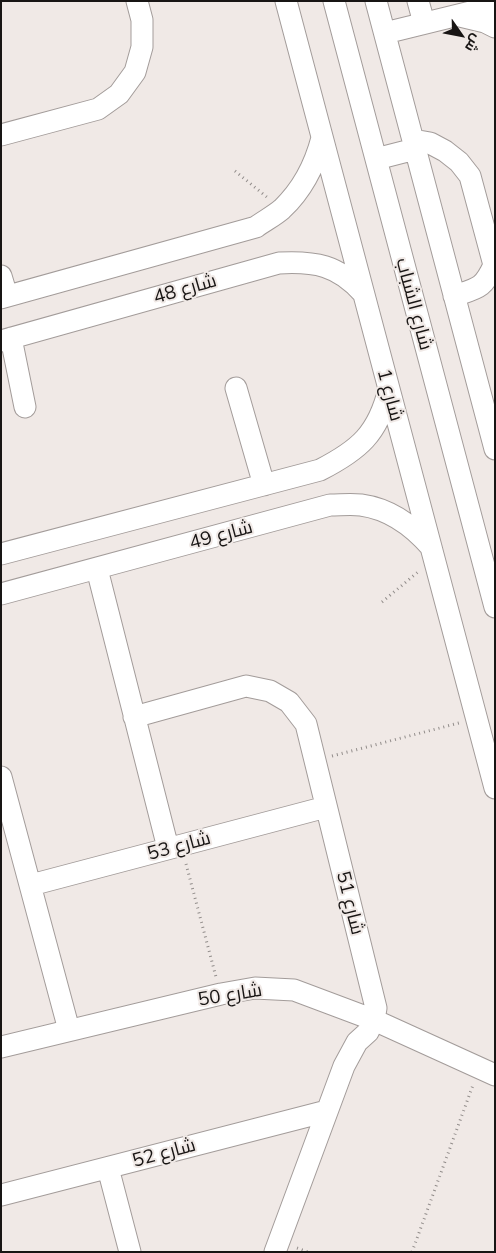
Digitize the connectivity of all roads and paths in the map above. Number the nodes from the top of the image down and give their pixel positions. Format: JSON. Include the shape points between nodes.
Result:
{"nodes":[{"id":1,"x":137,"y":1,"type":"edge"},
{"id":2,"x":286,"y":1,"type":"edge"},
{"id":3,"x":334,"y":1,"type":"edge"},
{"id":4,"x":376,"y":1,"type":"edge"},
{"id":5,"x":418,"y":1,"type":"edge"},
{"id":6,"x":495,"y":6,"type":"edge"},
{"id":7,"x":459,"y":16,"type":"junction"},
{"id":8,"x":424,"y":23,"type":"junction"},
{"id":9,"x":495,"y":26,"type":"edge"},
{"id":10,"x":385,"y":33,"type":"junction"},
{"id":11,"x":1,"y":135,"type":"edge"},
{"id":12,"x":322,"y":138,"type":"junction"},
{"id":13,"x":414,"y":144,"type":"junction"},
{"id":14,"x":376,"y":159,"type":"junction"},
{"id":15,"x":235,"y":171,"type":"dead end"},
{"id":16,"x":282,"y":209,"type":"junction"},
{"id":17,"x":1,"y":276,"type":"edge"},
{"id":18,"x":363,"y":293,"type":"junction"},
{"id":19,"x":454,"y":296,"type":"junction"},
{"id":20,"x":4,"y":297,"type":"edge"},
{"id":21,"x":6,"y":339,"type":"edge"},
{"id":22,"x":236,"y":388,"type":"dead end"},
{"id":23,"x":389,"y":389,"type":"junction"},
{"id":24,"x":25,"y":407,"type":"dead end"},
{"id":25,"x":495,"y":449,"type":"edge"},
{"id":26,"x":264,"y":485,"type":"junction"},
{"id":27,"x":432,"y":553,"type":"junction"},
{"id":28,"x":1,"y":554,"type":"edge"},
{"id":29,"x":97,"y":569,"type":"junction"},
{"id":30,"x":1,"y":594,"type":"edge"},
{"id":31,"x":382,"y":602,"type":"dead end"},
{"id":32,"x":495,"y":607,"type":"edge"},
{"id":33,"x":134,"y":716,"type":"junction"},
{"id":34,"x":476,"y":718,"type":"junction"},
{"id":35,"x":315,"y":761,"type":"junction"},
{"id":36,"x":1,"y":777,"type":"edge"},
{"id":37,"x":495,"y":788,"type":"edge"},
{"id":38,"x":326,"y":807,"type":"junction"},
{"id":39,"x":175,"y":847,"type":"junction"},
{"id":40,"x":31,"y":885,"type":"junction"},
{"id":41,"x":221,"y":994,"type":"junction"},
{"id":42,"x":374,"y":1020,"type":"junction"},
{"id":43,"x":69,"y":1030,"type":"junction"},
{"id":44,"x":1,"y":1047,"type":"edge"},
{"id":45,"x":489,"y":1070,"type":"edge"},
{"id":46,"x":327,"y":1111,"type":"junction"},
{"id":47,"x":108,"y":1168,"type":"junction"},
{"id":48,"x":1,"y":1195,"type":"edge"},
{"id":49,"x":130,"y":1252,"type":"edge"},
{"id":50,"x":275,"y":1252,"type":"edge"},
{"id":51,"x":412,"y":1252,"type":"edge"}],
"edges":[{"from":1,"to":11,"type":"street","via":[[142,20],[142,47],[135,72],[119,94],[98,109]]},
{"from":2,"to":12,"type":"street","name":"شارع 1"},
{"from":3,"to":14,"type":"street","name":"شارع الشباب"},
{"from":4,"to":10,"type":"street"},
{"from":5,"to":8,"type":"street"},
{"from":6,"to":7,"type":"street"},
{"from":7,"to":8,"type":"street"},
{"from":7,"to":9,"type":"street"},
{"from":8,"to":10,"type":"street"},
{"from":10,"to":13,"type":"street"},
{"from":12,"to":16,"type":"street","via":[[317,157],[302,185]]},
{"from":12,"to":18,"type":"street","name":"شارع 1"},
{"from":13,"to":14,"type":"street"},
{"from":13,"to":19,"type":"street"},
{"from":13,"to":19,"type":"street","via":[[430,144],[445,151],[470,176],[492,256],[494,265],[488,279],[478,288]]},
{"from":14,"to":32,"type":"street","name":"شارع الشباب"},
{"from":15,"to":16,"type":"path"},
{"from":16,"to":20,"type":"street","via":[[256,228]]},
{"from":17,"to":20,"type":"street"},
{"from":18,"to":21,"type":"street","name":"شارع 48","via":[[353,282],[330,268],[305,262],[279,263]]},
{"from":18,"to":23,"type":"street","name":"شارع 1"},
{"from":19,"to":25,"type":"street"},
{"from":21,"to":24,"type":"street"},
{"from":22,"to":26,"type":"street"},
{"from":23,"to":26,"type":"street","name":"شارع 49","via":[[384,409],[369,436],[347,456],[320,470]]},
{"from":23,"to":27,"type":"street","name":"شارع 1"},
{"from":26,"to":28,"type":"street","name":"شارع 49"},
{"from":27,"to":29,"type":"street","name":"شارع 49","via":[[416,530],[390,513],[361,505],[330,505]]},
{"from":27,"to":31,"type":"path"},
{"from":27,"to":34,"type":"street","name":"شارع 1"},
{"from":29,"to":30,"type":"street","name":"شارع 49"},
{"from":29,"to":33,"type":"street"},
{"from":33,"to":35,"type":"street","name":"شارع 51","via":[[246,686],[270,691],[289,702],[306,724]]},
{"from":33,"to":39,"type":"street"},
{"from":34,"to":35,"type":"path"},
{"from":34,"to":37,"type":"street","name":"شارع 1"},
{"from":35,"to":38,"type":"street","name":"شارع 51"},
{"from":36,"to":40,"type":"street"},
{"from":38,"to":39,"type":"street","name":"شارع 53"},
{"from":38,"to":42,"type":"street","name":"شارع 51","via":[[376,1008]]},
{"from":39,"to":40,"type":"street","name":"شارع 53"},
{"from":39,"to":41,"type":"path"},
{"from":40,"to":43,"type":"street"},
{"from":41,"to":42,"type":"street","name":"شارع 50","via":[[255,988],[294,990]]},
{"from":41,"to":43,"type":"street","name":"شارع 50"},
{"from":42,"to":45,"type":"street","name":"شارع 50"},
{"from":42,"to":46,"type":"street","via":[[344,1066]]},
{"from":43,"to":44,"type":"street","name":"شارع 50"},
{"from":45,"to":51,"type":"path"},
{"from":46,"to":47,"type":"street","name":"شارع 52"},
{"from":46,"to":50,"type":"street"},
{"from":47,"to":48,"type":"street","name":"شارع 52"},
{"from":47,"to":49,"type":"street"}]}
